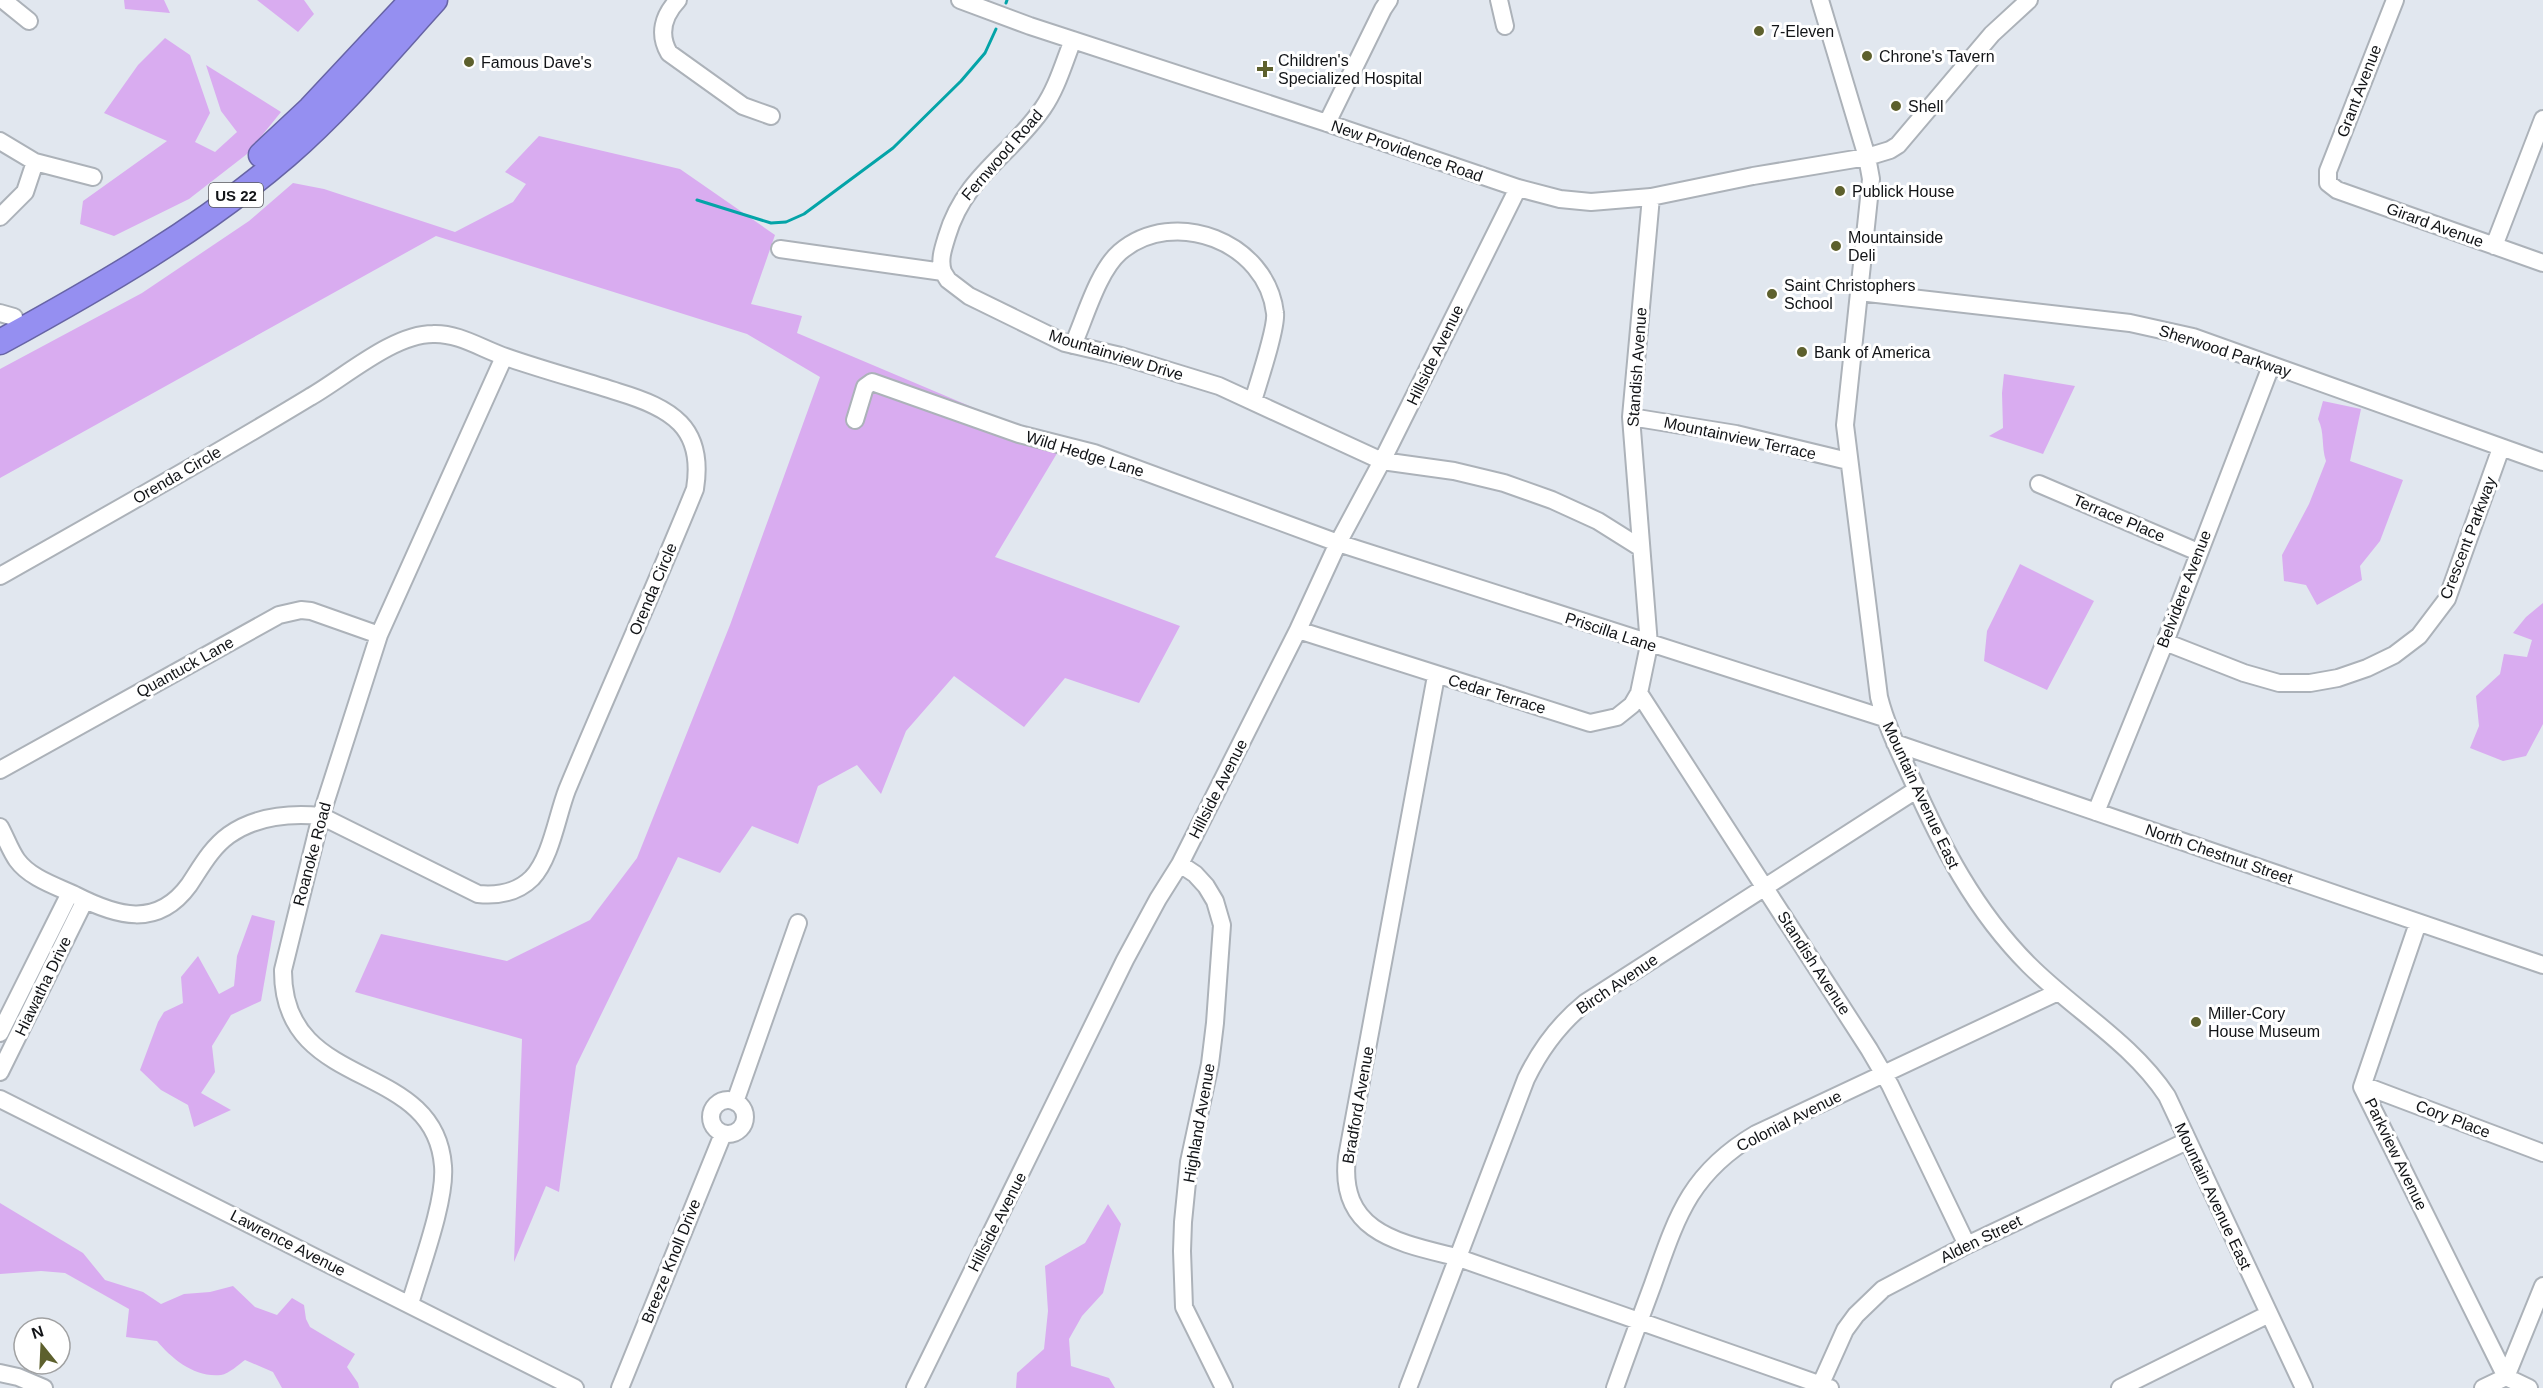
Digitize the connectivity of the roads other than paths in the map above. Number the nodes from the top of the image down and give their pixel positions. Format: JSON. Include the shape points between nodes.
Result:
{"nodes":[{"id":1,"x":3,"y":0,"type":"edge"},
{"id":2,"x":412,"y":0,"type":"edge"},
{"id":3,"x":435,"y":0,"type":"edge"},
{"id":4,"x":678,"y":0,"type":"edge"},
{"id":5,"x":960,"y":0,"type":"edge"},
{"id":6,"x":1389,"y":0,"type":"edge"},
{"id":7,"x":1499,"y":0,"type":"edge"},
{"id":8,"x":1820,"y":0,"type":"edge"},
{"id":9,"x":2029,"y":0,"type":"edge"},
{"id":10,"x":2395,"y":0,"type":"edge"},
{"id":11,"x":28,"y":21,"type":"dead end"},
{"id":12,"x":1505,"y":26,"type":"dead end"},
{"id":13,"x":1073,"y":40,"type":"junction"},
{"id":14,"x":771,"y":116,"type":"dead end"},
{"id":15,"x":2543,"y":119,"type":"edge"},
{"id":16,"x":1327,"y":123,"type":"junction"},
{"id":17,"x":0,"y":141,"type":"edge"},
{"id":18,"x":1867,"y":157,"type":"junction"},
{"id":19,"x":35,"y":162,"type":"junction"},
{"id":20,"x":93,"y":177,"type":"dead end"},
{"id":21,"x":2328,"y":183,"type":"joint"},
{"id":22,"x":1518,"y":188,"type":"junction"},
{"id":23,"x":1651,"y":197,"type":"junction"},
{"id":24,"x":0,"y":217,"type":"edge"},
{"id":25,"x":2494,"y":246,"type":"junction"},
{"id":26,"x":780,"y":249,"type":"dead end"},
{"id":27,"x":2543,"y":263,"type":"edge"},
{"id":28,"x":943,"y":272,"type":"junction"},
{"id":29,"x":1859,"y":292,"type":"junction"},
{"id":30,"x":5,"y":318,"type":"edge"},
{"id":31,"x":0,"y":342,"type":"edge"},
{"id":32,"x":1073,"y":345,"type":"junction"},
{"id":33,"x":504,"y":357,"type":"junction"},
{"id":34,"x":2271,"y":366,"type":"junction"},
{"id":35,"x":1253,"y":401,"type":"junction"},
{"id":36,"x":1631,"y":417,"type":"junction"},
{"id":37,"x":855,"y":420,"type":"dead end"},
{"id":38,"x":2501,"y":448,"type":"junction"},
{"id":39,"x":1382,"y":461,"type":"junction"},
{"id":40,"x":1848,"y":461,"type":"junction"},
{"id":41,"x":2543,"y":462,"type":"edge"},
{"id":42,"x":2039,"y":484,"type":"dead end"},
{"id":43,"x":1338,"y":543,"type":"junction"},
{"id":44,"x":1641,"y":548,"type":"junction"},
{"id":45,"x":2198,"y":552,"type":"junction"},
{"id":46,"x":0,"y":576,"type":"edge"},
{"id":47,"x":1298,"y":630,"type":"junction"},
{"id":48,"x":379,"y":635,"type":"junction"},
{"id":49,"x":2165,"y":642,"type":"junction"},
{"id":50,"x":1649,"y":645,"type":"junction"},
{"id":51,"x":1436,"y":675,"type":"junction"},
{"id":52,"x":1639,"y":693,"type":"junction"},
{"id":53,"x":1884,"y":718,"type":"junction"},
{"id":54,"x":1895,"y":743,"type":"junction"},
{"id":55,"x":0,"y":770,"type":"edge"},
{"id":56,"x":1916,"y":790,"type":"junction"},
{"id":57,"x":2096,"y":812,"type":"junction"},
{"id":58,"x":321,"y":816,"type":"junction"},
{"id":59,"x":0,"y":827,"type":"edge"},
{"id":60,"x":1180,"y":864,"type":"junction"},
{"id":61,"x":1766,"y":887,"type":"junction"},
{"id":62,"x":78,"y":897,"type":"junction"},
{"id":63,"x":798,"y":923,"type":"dead end"},
{"id":64,"x":2418,"y":923,"type":"junction"},
{"id":65,"x":2542,"y":962,"type":"edge"},
{"id":66,"x":2058,"y":992,"type":"junction"},
{"id":67,"x":0,"y":1033,"type":"edge"},
{"id":68,"x":0,"y":1072,"type":"edge"},
{"id":69,"x":1884,"y":1074,"type":"junction"},
{"id":70,"x":2363,"y":1085,"type":"junction"},
{"id":71,"x":0,"y":1099,"type":"edge"},
{"id":72,"x":735,"y":1101,"type":"junction"},
{"id":73,"x":723,"y":1134,"type":"junction"},
{"id":74,"x":2187,"y":1141,"type":"junction"},
{"id":75,"x":2543,"y":1153,"type":"edge"},
{"id":76,"x":1967,"y":1245,"type":"junction"},
{"id":77,"x":1456,"y":1257,"type":"junction"},
{"id":78,"x":2543,"y":1286,"type":"edge"},
{"id":79,"x":410,"y":1304,"type":"junction"},
{"id":80,"x":2269,"y":1314,"type":"junction"},
{"id":81,"x":1640,"y":1321,"type":"junction"},
{"id":82,"x":0,"y":1373,"type":"edge"},
{"id":83,"x":2506,"y":1377,"type":"junction"},
{"id":84,"x":1823,"y":1387,"type":"edge"},
{"id":85,"x":44,"y":1388,"type":"edge"},
{"id":86,"x":575,"y":1388,"type":"edge"},
{"id":87,"x":620,"y":1388,"type":"edge"},
{"id":88,"x":915,"y":1388,"type":"edge"},
{"id":89,"x":1224,"y":1388,"type":"edge"},
{"id":90,"x":1408,"y":1388,"type":"edge"},
{"id":91,"x":1615,"y":1388,"type":"edge"},
{"id":92,"x":2120,"y":1388,"type":"edge"},
{"id":93,"x":2304,"y":1388,"type":"edge"},
{"id":94,"x":2483,"y":1388,"type":"edge"},
{"id":95,"x":2529,"y":1388,"type":"edge"}],
"edges":[{"from":1,"to":11,"type":"street"},
{"from":2,"to":30,"type":"highway","number":"US 22","via":[[275,144],[210,196],[125,254]]},
{"from":3,"to":31,"type":"highway","number":"US 22","via":[[348,96],[287,155],[160,250]]},
{"from":4,"to":14,"type":"street","via":[[662,27],[669,53],[743,106]]},
{"from":5,"to":13,"type":"street","name":"New Providence Road"},
{"from":6,"to":16,"type":"street"},
{"from":7,"to":12,"type":"street"},
{"from":8,"to":18,"type":"street","name":"Mountain Avenue East"},
{"from":9,"to":18,"type":"street","name":"New Providence Road","via":[[1992,34],[1898,145]]},
{"from":10,"to":21,"type":"street","name":"Grant Avenue","via":[[2328,171]]},
{"from":13,"to":16,"type":"street","name":"New Providence Road"},
{"from":13,"to":28,"type":"street","name":"Fernwood Road","via":[[1044,107],[980,176],[958,206],[942,251]]},
{"from":15,"to":25,"type":"street"},
{"from":16,"to":22,"type":"street","name":"New Providence Road"},
{"from":17,"to":19,"type":"street"},
{"from":18,"to":23,"type":"street","name":"New Providence Road"},
{"from":18,"to":29,"type":"street","name":"Mountain Avenue East","via":[[1871,179]]},
{"from":19,"to":20,"type":"street"},
{"from":19,"to":24,"type":"street","via":[[25,192]]},
{"from":21,"to":25,"type":"street","name":"Girard Avenue","via":[[2337,190]]},
{"from":22,"to":23,"type":"street","name":"New Providence Road","via":[[1591,202]]},
{"from":22,"to":39,"type":"street","name":"Hillside Avenue"},
{"from":23,"to":36,"type":"street","name":"Standish Avenue"},
{"from":25,"to":27,"type":"street","name":"Girard Avenue"},
{"from":26,"to":28,"type":"street"},
{"from":28,"to":32,"type":"street","name":"Mountainview Drive","via":[[969,296]]},
{"from":29,"to":34,"type":"street","name":"Sherwood Parkway","via":[[2130,323],[2193,337]]},
{"from":29,"to":40,"type":"street","name":"Mountain Avenue East","via":[[1846,414]]},
{"from":32,"to":35,"type":"street","name":"Mountainview Drive","via":[[1208,383]]},
{"from":32,"to":35,"type":"street","via":[[1108,265],[1121,251],[1154,234],[1200,234],[1244,256],[1258,271],[1271,297],[1276,316]]},
{"from":33,"to":46,"type":"street","name":"Orenda Circle","via":[[441,334],[400,340],[312,397]]},
{"from":33,"to":48,"type":"street","name":"Roanoke Road"},
{"from":33,"to":58,"type":"street","name":"Orenda Circle","via":[[646,400],[670,413],[693,444],[697,466],[695,489],[566,793],[540,868],[532,878],[501,894],[478,894]]},
{"from":34,"to":38,"type":"street","name":"Sherwood Parkway"},
{"from":34,"to":45,"type":"street","name":"Belvidere Avenue"},
{"from":35,"to":39,"type":"street","name":"Mountainview Drive"},
{"from":36,"to":40,"type":"street","name":"Mountainview Terrace","via":[[1736,434]]},
{"from":36,"to":44,"type":"street","name":"Standish Avenue"},
{"from":37,"to":43,"type":"street","name":"Wild Hedge Lane","via":[[865,387],[872,382],[1019,434],[1094,453]]},
{"from":38,"to":41,"type":"street","name":"Sherwood Parkway"},
{"from":38,"to":49,"type":"street","name":"Crescent Parkway","via":[[2447,599],[2419,636],[2394,655],[2337,678],[2279,683],[2244,674]]},
{"from":39,"to":43,"type":"street","name":"Hillside Avenue"},
{"from":39,"to":44,"type":"street","name":"Mountainview Drive","via":[[1504,483],[1598,521]]},
{"from":40,"to":53,"type":"street","name":"Mountain Avenue East"},
{"from":42,"to":45,"type":"street","name":"Terrace Place"},
{"from":43,"to":47,"type":"street","name":"Hillside Avenue"},
{"from":43,"to":50,"type":"street","name":"Priscilla Lane"},
{"from":44,"to":50,"type":"street","name":"Standish Avenue"},
{"from":45,"to":49,"type":"street","name":"Belvidere Avenue"},
{"from":47,"to":51,"type":"street","name":"Cedar Terrace"},
{"from":47,"to":60,"type":"street","name":"Hillside Avenue"},
{"from":48,"to":55,"type":"street","name":"Quantuck Lane","via":[[311,611],[279,615]]},
{"from":48,"to":58,"type":"street","name":"Roanoke Road"},
{"from":49,"to":57,"type":"street","name":"Belvidere Avenue"},
{"from":50,"to":52,"type":"street"},
{"from":50,"to":53,"type":"street","name":"Priscilla Lane"},
{"from":51,"to":52,"type":"street","name":"Cedar Terrace","via":[[1590,723],[1625,712]]},
{"from":51,"to":77,"type":"street","name":"Bradford Avenue","via":[[1346,1165],[1354,1204],[1374,1229],[1400,1243]]},
{"from":52,"to":61,"type":"street","name":"Standish Avenue"},
{"from":53,"to":54,"type":"street","name":"Mountain Avenue East"},
{"from":54,"to":56,"type":"street","name":"Mountain Avenue East"},
{"from":54,"to":57,"type":"street","name":"North Chestnut Street"},
{"from":56,"to":61,"type":"street","name":"Birch Avenue"},
{"from":56,"to":66,"type":"street","name":"Mountain Avenue East","via":[[1944,849],[1975,899],[2027,963]]},
{"from":57,"to":64,"type":"street","name":"North Chestnut Street"},
{"from":58,"to":62,"type":"street","name":"Orenda Circle","via":[[273,817],[230,835],[181,895],[151,912],[119,914]]},
{"from":58,"to":79,"type":"street","name":"Roanoke Road","via":[[284,960],[283,990],[292,1019],[317,1050],[408,1101],[422,1114],[437,1140],[444,1168],[442,1189]]},
{"from":59,"to":62,"type":"street","name":"Orenda Circle","via":[[22,866]]},
{"from":60,"to":88,"type":"street","name":"Hillside Avenue","via":[[1125,960]]},
{"from":60,"to":89,"type":"street","name":"Highland Avenue","via":[[1206,886],[1222,925],[1214,1034],[1189,1162],[1182,1251],[1184,1307]]},
{"from":61,"to":69,"type":"street","name":"Standish Avenue"},
{"from":61,"to":77,"type":"street","name":"Birch Avenue","via":[[1586,1003],[1558,1028],[1526,1078]]},
{"from":62,"to":67,"type":"street","name":"Hiawatha Drive"},
{"from":62,"to":68,"type":"street","name":"Hiawatha Drive"},
{"from":63,"to":72,"type":"street"},
{"from":64,"to":65,"type":"street","name":"North Chestnut Street"},
{"from":64,"to":70,"type":"street","name":"Parkview Avenue"},
{"from":66,"to":69,"type":"street","name":"Colonial Avenue"},
{"from":66,"to":74,"type":"street","name":"Mountain Avenue East","via":[[2132,1052],[2151,1073]]},
{"from":69,"to":76,"type":"street","name":"Standish Avenue"},
{"from":69,"to":81,"type":"street","name":"Colonial Avenue","via":[[1756,1134],[1712,1167],[1680,1211]]},
{"from":70,"to":75,"type":"street","name":"Cory Place"},
{"from":70,"to":83,"type":"street","name":"Parkview Avenue"},
{"from":71,"to":79,"type":"street","name":"Lawrence Avenue"},
{"from":72,"to":73,"type":"street","via":[[743,1110],[745,1121],[739,1131]]},
{"from":72,"to":73,"type":"street","via":[[723,1101],[711,1113],[711,1124]]},
{"from":73,"to":87,"type":"street","name":"Breeze Knoll Drive"},
{"from":74,"to":76,"type":"street","name":"Alden Street"},
{"from":74,"to":80,"type":"street","name":"Mountain Avenue East"},
{"from":76,"to":84,"type":"street","name":"Alden Street","via":[[1883,1289],[1868,1302],[1845,1330]]},
{"from":77,"to":81,"type":"street","name":"Bradford Avenue"},
{"from":77,"to":90,"type":"street","name":"Birch Avenue"},
{"from":78,"to":83,"type":"street"},
{"from":79,"to":86,"type":"street","name":"Lawrence Avenue"},
{"from":80,"to":92,"type":"street"},
{"from":80,"to":93,"type":"street","name":"Mountain Avenue East"},
{"from":81,"to":84,"type":"street","name":"Bradford Avenue"},
{"from":81,"to":91,"type":"street","name":"Colonial Avenue"},
{"from":82,"to":85,"type":"street"},
{"from":83,"to":94,"type":"street"},
{"from":83,"to":95,"type":"street"}]}
